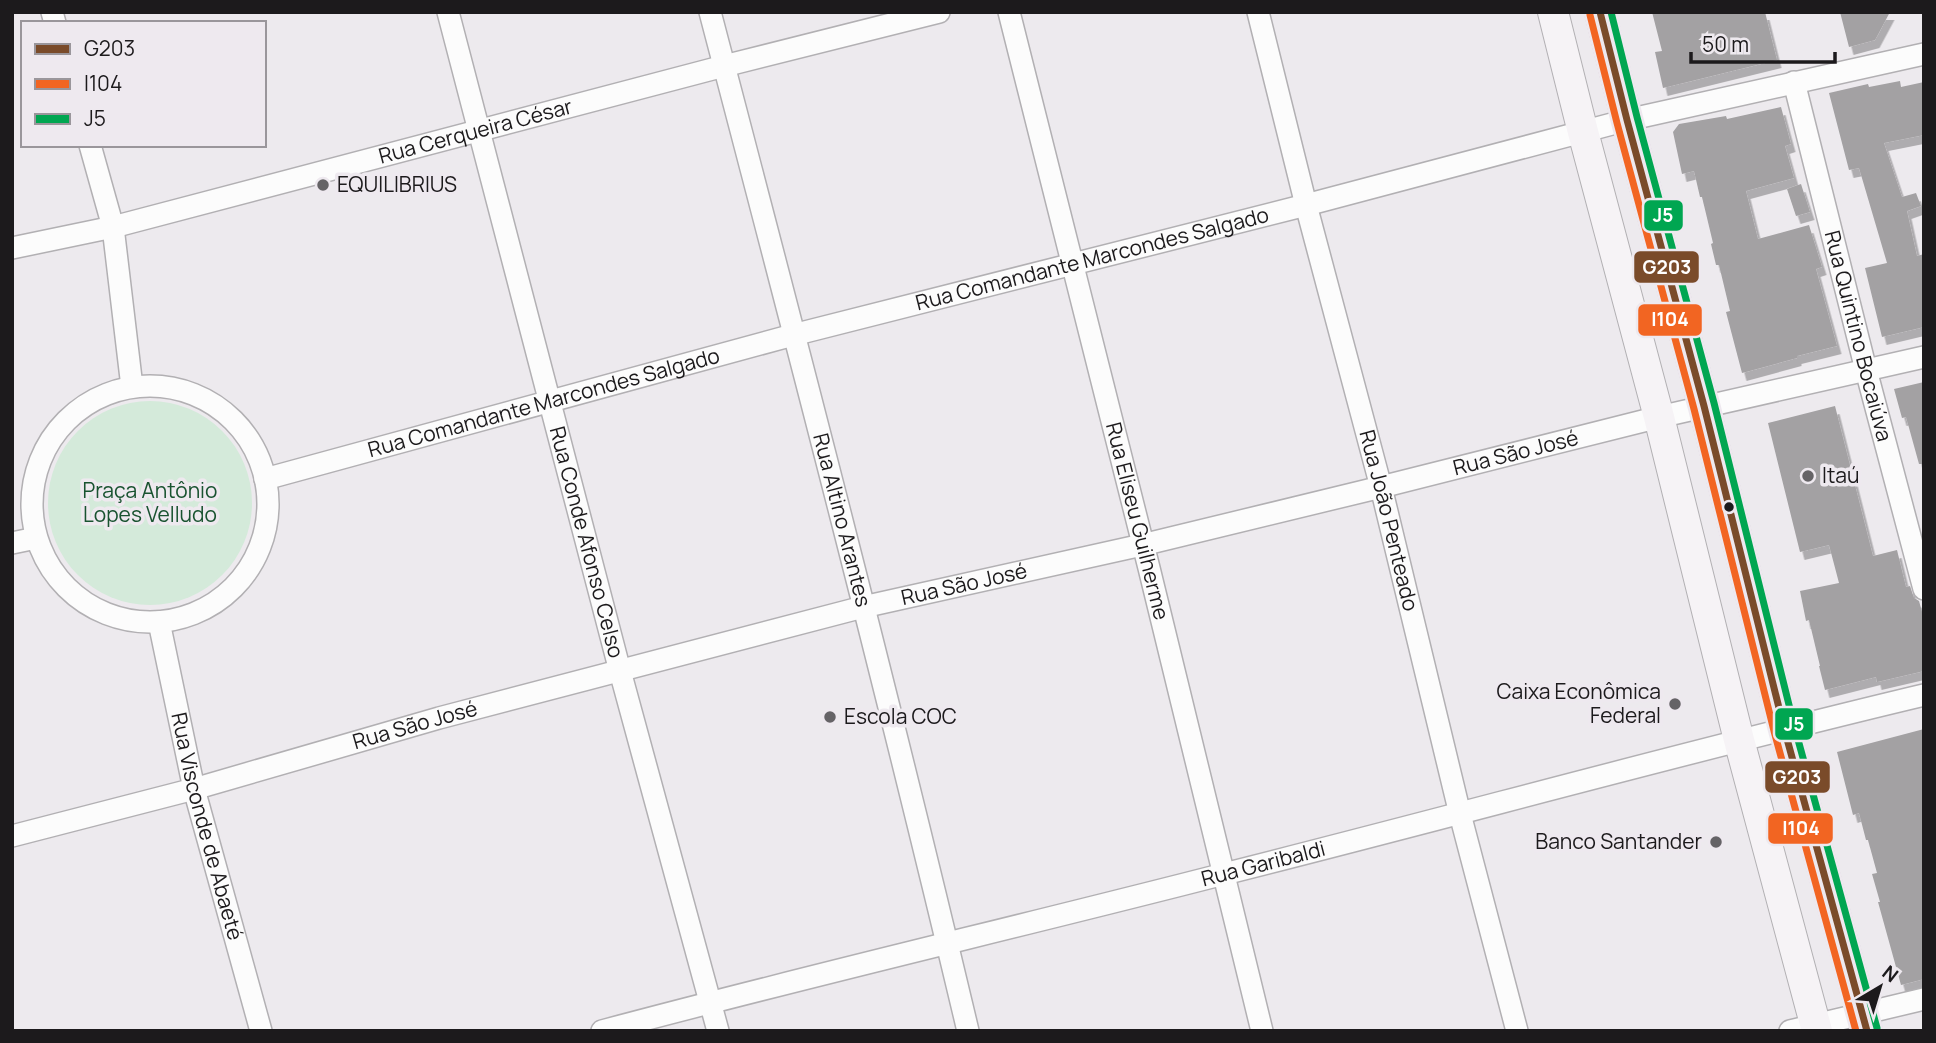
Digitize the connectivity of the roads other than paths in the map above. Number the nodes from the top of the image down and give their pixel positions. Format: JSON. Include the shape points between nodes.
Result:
{"nodes":[{"id":1,"x":448,"y":12,"type":"edge"},
{"id":2,"x":710,"y":12,"type":"edge"},
{"id":3,"x":939,"y":12,"type":"edge"},
{"id":4,"x":1009,"y":12,"type":"edge"},
{"id":5,"x":1258,"y":12,"type":"edge"},
{"id":6,"x":1553,"y":12,"type":"edge"},
{"id":7,"x":1600,"y":12,"type":"edge"},
{"id":8,"x":1924,"y":54,"type":"edge"},
{"id":9,"x":724,"y":66,"type":"junction"},
{"id":10,"x":1794,"y":82,"type":"junction"},
{"id":11,"x":1627,"y":120,"type":"junction"},
{"id":12,"x":479,"y":130,"type":"junction"},
{"id":13,"x":1583,"y":132,"type":"junction"},
{"id":14,"x":91,"y":147,"type":"edge"},
{"id":15,"x":1306,"y":205,"type":"junction"},
{"id":16,"x":113,"y":227,"type":"junction"},
{"id":17,"x":12,"y":248,"type":"edge"},
{"id":18,"x":1073,"y":265,"type":"junction"},
{"id":19,"x":793,"y":335,"type":"junction"},
{"id":20,"x":1924,"y":358,"type":"edge"},
{"id":21,"x":1866,"y":370,"type":"junction"},
{"id":22,"x":132,"y":387,"type":"junction"},
{"id":23,"x":549,"y":400,"type":"junction"},
{"id":24,"x":1704,"y":406,"type":"junction"},
{"id":25,"x":1659,"y":416,"type":"junction"},
{"id":26,"x":265,"y":479,"type":"junction"},
{"id":27,"x":1381,"y":488,"type":"junction"},
{"id":28,"x":36,"y":538,"type":"junction"},
{"id":29,"x":12,"y":543,"type":"edge"},
{"id":30,"x":1142,"y":545,"type":"junction"},
{"id":31,"x":1924,"y":589,"type":"edge"},
{"id":32,"x":863,"y":607,"type":"junction"},
{"id":33,"x":159,"y":622,"type":"junction"},
{"id":34,"x":620,"y":671,"type":"junction"},
{"id":35,"x":1924,"y":695,"type":"edge"},
{"id":36,"x":1784,"y":728,"type":"junction"},
{"id":37,"x":1739,"y":740,"type":"junction"},
{"id":38,"x":194,"y":789,"type":"junction"},
{"id":39,"x":1460,"y":814,"type":"junction"},
{"id":40,"x":12,"y":836,"type":"edge"},
{"id":41,"x":1224,"y":874,"type":"junction"},
{"id":42,"x":947,"y":944,"type":"junction"},
{"id":43,"x":1924,"y":999,"type":"edge"},
{"id":44,"x":711,"y":1002,"type":"junction"},
{"id":45,"x":1865,"y":1022,"type":"edge"},
{"id":46,"x":1807,"y":1029,"type":"edge"},
{"id":47,"x":261,"y":1031,"type":"edge"},
{"id":48,"x":602,"y":1031,"type":"edge"},
{"id":49,"x":718,"y":1031,"type":"edge"},
{"id":50,"x":968,"y":1031,"type":"edge"},
{"id":51,"x":1262,"y":1031,"type":"edge"},
{"id":52,"x":1517,"y":1031,"type":"edge"}],
"edges":[{"from":1,"to":12,"type":"street","name":"Rua Conde Afonso Celso"},
{"from":2,"to":9,"type":"street","name":"Rua Altino Arantes"},
{"from":3,"to":9,"type":"street","name":"Rua Cerqueira César"},
{"from":4,"to":18,"type":"street","name":"Rua Eliseu Guilherme"},
{"from":5,"to":15,"type":"street","name":"Rua João Penteado"},
{"from":6,"to":13,"type":"main road"},
{"from":7,"to":11,"type":"main road"},
{"from":8,"to":10,"type":"street","name":"Rua Comandante Marcondes Salgado"},
{"from":9,"to":12,"type":"street","name":"Rua Cerqueira César"},
{"from":9,"to":19,"type":"street","name":"Rua Altino Arantes"},
{"from":10,"to":11,"type":"street","name":"Rua Comandante Marcondes Salgado"},
{"from":10,"to":21,"type":"street","name":"Rua Quintino Bocaiúva"},
{"from":11,"to":13,"type":"street","name":"Rua Comandante Marcondes Salgado"},
{"from":11,"to":24,"type":"main road"},
{"from":12,"to":16,"type":"street","name":"Rua Cerqueira César"},
{"from":12,"to":23,"type":"street","name":"Rua Conde Afonso Celso"},
{"from":13,"to":15,"type":"street","name":"Rua Comandante Marcondes Salgado"},
{"from":13,"to":25,"type":"main road"},
{"from":14,"to":16,"type":"street"},
{"from":15,"to":18,"type":"street","name":"Rua Comandante Marcondes Salgado"},
{"from":15,"to":27,"type":"street","name":"Rua João Penteado"},
{"from":16,"to":17,"type":"street","name":"Rua Cerqueira César"},
{"from":16,"to":22,"type":"street"},
{"from":18,"to":19,"type":"street","name":"Rua Comandante Marcondes Salgado"},
{"from":18,"to":30,"type":"street","name":"Rua Eliseu Guilherme"},
{"from":19,"to":23,"type":"street","name":"Rua Comandante Marcondes Salgado"},
{"from":19,"to":32,"type":"street","name":"Rua Altino Arantes"},
{"from":20,"to":21,"type":"street","name":"Rua São José"},
{"from":21,"to":24,"type":"street","name":"Rua São José"},
{"from":21,"to":31,"type":"street","name":"Rua Quintino Bocaiúva"},
{"from":22,"to":26,"type":"street","via":[[169,387],[203,398],[231,418],[253,446]]},
{"from":22,"to":28,"type":"street","via":[[102,395],[73,413],[50,439],[36,470],[31,504]]},
{"from":23,"to":26,"type":"street","name":"Rua Comandante Marcondes Salgado"},
{"from":23,"to":34,"type":"street","name":"Rua Conde Afonso Celso"},
{"from":24,"to":25,"type":"street","name":"Rua São José"},
{"from":24,"to":36,"type":"main road"},
{"from":25,"to":27,"type":"street","name":"Rua São José"},
{"from":25,"to":37,"type":"main road"},
{"from":26,"to":33,"type":"street","via":[[268,512],[261,545],[245,575],[222,599],[192,615]]},
{"from":27,"to":30,"type":"street","name":"Rua São José"},
{"from":27,"to":39,"type":"street","name":"Rua João Penteado"},
{"from":28,"to":29,"type":"street"},
{"from":28,"to":33,"type":"street","via":[[54,573],[83,601],[119,618]]},
{"from":30,"to":32,"type":"street","name":"Rua São José"},
{"from":30,"to":41,"type":"street","name":"Rua Eliseu Guilherme"},
{"from":32,"to":34,"type":"street","name":"Rua São José"},
{"from":32,"to":42,"type":"street","name":"Rua Altino Arantes"},
{"from":33,"to":38,"type":"street","name":"Rua Visconde de Abaeté"},
{"from":34,"to":38,"type":"street","name":"Rua São José"},
{"from":34,"to":44,"type":"street","name":"Rua Conde Afonso Celso"},
{"from":35,"to":36,"type":"street","name":"Rua Garibaldi"},
{"from":36,"to":37,"type":"street","name":"Rua Garibaldi"},
{"from":36,"to":45,"type":"main road"},
{"from":37,"to":39,"type":"street","name":"Rua Garibaldi"},
{"from":37,"to":46,"type":"main road"},
{"from":38,"to":40,"type":"street","name":"Rua São José"},
{"from":38,"to":47,"type":"street","name":"Rua Visconde de Abaeté"},
{"from":39,"to":41,"type":"street","name":"Rua Garibaldi"},
{"from":39,"to":52,"type":"street","name":"Rua João Penteado"},
{"from":41,"to":42,"type":"street","name":"Rua Garibaldi"},
{"from":41,"to":51,"type":"street","name":"Rua Eliseu Guilherme"},
{"from":42,"to":44,"type":"street","name":"Rua Garibaldi"},
{"from":42,"to":50,"type":"street","name":"Rua Altino Arantes"},
{"from":43,"to":45,"type":"street"},
{"from":44,"to":48,"type":"street","name":"Rua Garibaldi"},
{"from":44,"to":49,"type":"street","name":"Rua Conde Afonso Celso"},
{"from":45,"to":46,"type":"street"}]}
